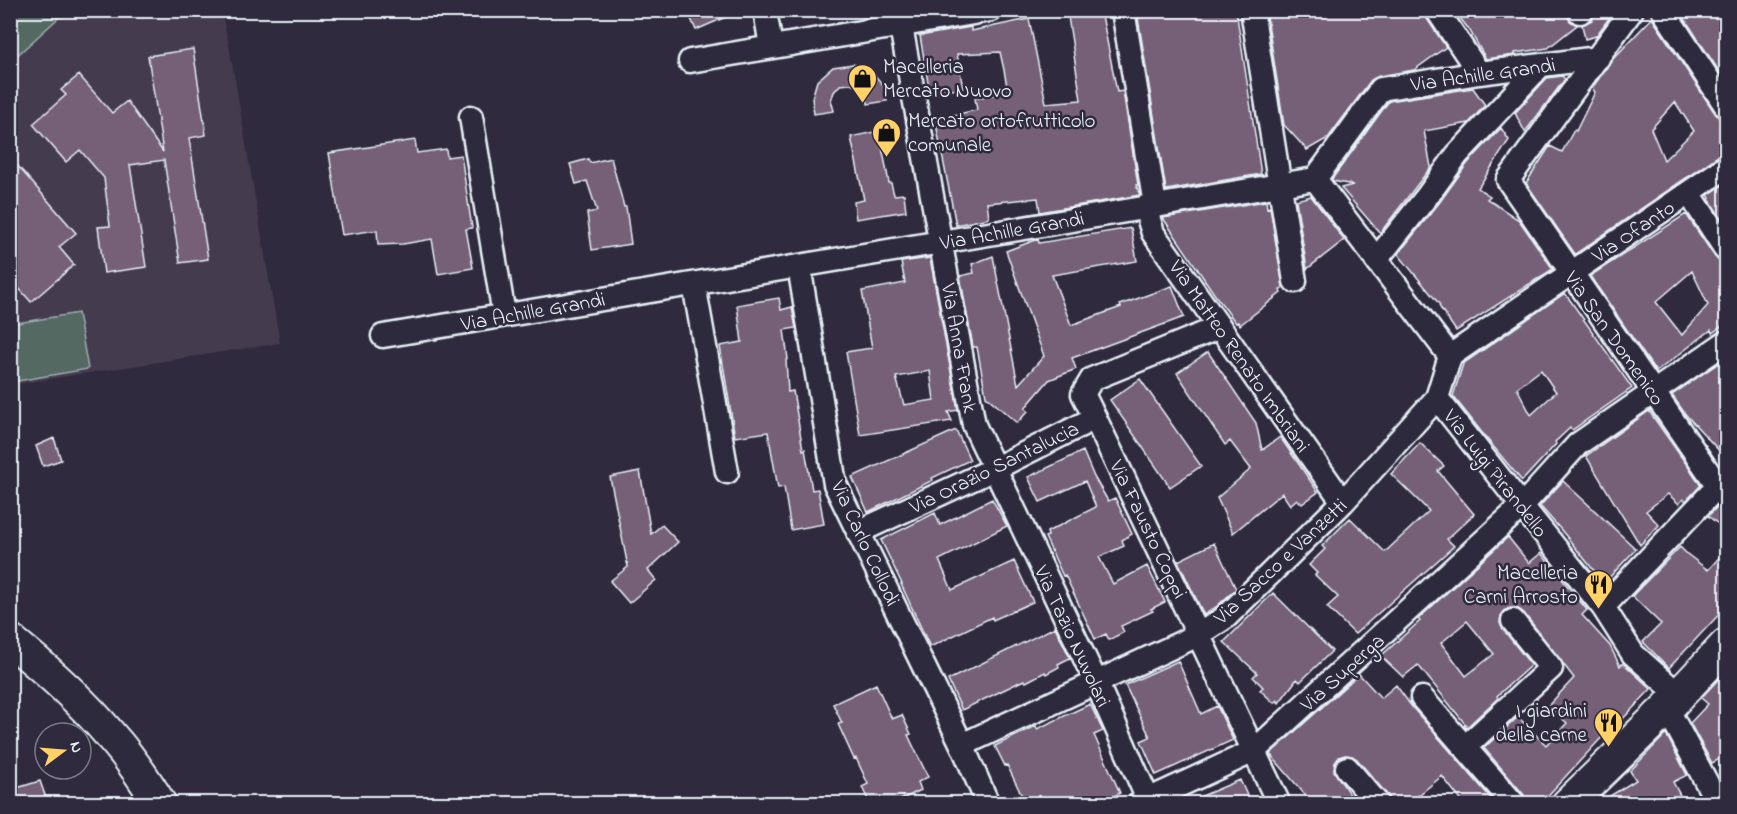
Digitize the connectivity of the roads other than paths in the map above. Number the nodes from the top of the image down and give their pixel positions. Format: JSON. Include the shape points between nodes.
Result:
{"nodes":[{"id":1,"x":765,"y":10,"type":"edge"},
{"id":2,"x":991,"y":10,"type":"edge"},
{"id":3,"x":1123,"y":10,"type":"edge"},
{"id":4,"x":1252,"y":10,"type":"edge"},
{"id":5,"x":1437,"y":10,"type":"edge"},
{"id":6,"x":1632,"y":10,"type":"edge"},
{"id":7,"x":1663,"y":10,"type":"edge"},
{"id":8,"x":899,"y":18,"type":"edge"},
{"id":9,"x":771,"y":47,"type":"junction"},
{"id":10,"x":1598,"y":58,"type":"junction"},
{"id":11,"x":690,"y":61,"type":"dead end"},
{"id":12,"x":1541,"y":65,"type":"junction"},
{"id":13,"x":1479,"y":73,"type":"junction"},
{"id":14,"x":1726,"y":106,"type":"edge"},
{"id":15,"x":471,"y":117,"type":"dead end"},
{"id":16,"x":1726,"y":168,"type":"edge"},
{"id":17,"x":1315,"y":179,"type":"junction"},
{"id":18,"x":1280,"y":185,"type":"junction"},
{"id":19,"x":1689,"y":193,"type":"junction"},
{"id":20,"x":1150,"y":206,"type":"junction"},
{"id":21,"x":940,"y":243,"type":"junction"},
{"id":22,"x":1726,"y":250,"type":"edge"},
{"id":23,"x":1376,"y":260,"type":"junction"},
{"id":24,"x":799,"y":266,"type":"junction"},
{"id":25,"x":1571,"y":273,"type":"junction"},
{"id":26,"x":1295,"y":281,"type":"dead end"},
{"id":27,"x":694,"y":284,"type":"junction"},
{"id":28,"x":504,"y":315,"type":"junction"},
{"id":29,"x":1220,"y":327,"type":"junction"},
{"id":30,"x":382,"y":336,"type":"dead end"},
{"id":31,"x":1726,"y":342,"type":"edge"},
{"id":32,"x":1450,"y":356,"type":"junction"},
{"id":33,"x":1653,"y":393,"type":"junction"},
{"id":34,"x":1437,"y":398,"type":"junction"},
{"id":35,"x":1095,"y":418,"type":"junction"},
{"id":36,"x":994,"y":469,"type":"junction"},
{"id":37,"x":727,"y":472,"type":"dead end"},
{"id":38,"x":1722,"y":489,"type":"edge"},
{"id":39,"x":1343,"y":502,"type":"junction"},
{"id":40,"x":1522,"y":506,"type":"junction"},
{"id":41,"x":858,"y":532,"type":"junction"},
{"id":42,"x":1603,"y":607,"type":"junction"},
{"id":43,"x":1513,"y":621,"type":"dead end"},
{"id":44,"x":1200,"y":634,"type":"junction"},
{"id":45,"x":10,"y":640,"type":"edge"},
{"id":46,"x":1726,"y":645,"type":"edge"},
{"id":47,"x":1097,"y":684,"type":"junction"},
{"id":48,"x":1422,"y":698,"type":"dead end"},
{"id":49,"x":1673,"y":701,"type":"junction"},
{"id":50,"x":962,"y":745,"type":"junction"},
{"id":51,"x":1465,"y":747,"type":"junction"},
{"id":52,"x":1254,"y":751,"type":"junction"},
{"id":53,"x":1347,"y":768,"type":"dead end"},
{"id":54,"x":1146,"y":802,"type":"edge"},
{"id":55,"x":160,"y":804,"type":"edge"},
{"id":56,"x":988,"y":804,"type":"edge"},
{"id":57,"x":1280,"y":804,"type":"edge"},
{"id":58,"x":1378,"y":804,"type":"edge"},
{"id":59,"x":1514,"y":804,"type":"edge"},
{"id":60,"x":1568,"y":804,"type":"edge"},
{"id":61,"x":1718,"y":804,"type":"edge"}],
"edges":[{"from":1,"to":9,"type":"street"},
{"from":2,"to":8,"type":"street"},
{"from":3,"to":20,"type":"street","name":"Via Matteo Renato Imbriani"},
{"from":4,"to":18,"type":"street"},
{"from":5,"to":13,"type":"street"},
{"from":6,"to":10,"type":"street"},
{"from":7,"to":14,"type":"street"},
{"from":8,"to":9,"type":"street"},
{"from":8,"to":21,"type":"street","name":"Via Anna Frank"},
{"from":9,"to":11,"type":"street"},
{"from":10,"to":12,"type":"street","name":"Via Achille Grandi"},
{"from":10,"to":25,"type":"street","name":"Via San Domenico","via":[[1508,180]]},
{"from":12,"to":13,"type":"street","name":"Via Achille Grandi"},
{"from":12,"to":23,"type":"street","via":[[1457,155]]},
{"from":13,"to":17,"type":"street","name":"Via Achille Grandi","via":[[1381,89]]},
{"from":15,"to":28,"type":"street"},
{"from":16,"to":19,"type":"street","name":"Via Ofanto"},
{"from":17,"to":18,"type":"street","name":"Via Achille Grandi"},
{"from":17,"to":23,"type":"street"},
{"from":18,"to":20,"type":"street","name":"Via Achille Grandi"},
{"from":18,"to":26,"type":"street"},
{"from":19,"to":22,"type":"street"},
{"from":19,"to":25,"type":"street","name":"Via Ofanto"},
{"from":20,"to":21,"type":"street","name":"Via Achille Grandi"},
{"from":20,"to":29,"type":"street","name":"Via Matteo Renato Imbriani","via":[[1153,233]]},
{"from":21,"to":24,"type":"street","name":"Via Achille Grandi"},
{"from":21,"to":36,"type":"street","name":"Via Anna Frank","via":[[974,425]]},
{"from":23,"to":32,"type":"street"},
{"from":24,"to":27,"type":"street","name":"Via Achille Grandi"},
{"from":24,"to":41,"type":"street","name":"Via Carlo Collodi","via":[[835,484]]},
{"from":25,"to":32,"type":"street","name":"Via Ofanto"},
{"from":25,"to":33,"type":"street","name":"Via San Domenico"},
{"from":27,"to":28,"type":"street","name":"Via Achille Grandi"},
{"from":27,"to":37,"type":"street"},
{"from":28,"to":30,"type":"street","name":"Via Achille Grandi"},
{"from":29,"to":35,"type":"street","name":"Via Orazio Santalucia","via":[[1092,379],[1083,394]]},
{"from":29,"to":39,"type":"street","name":"Via Matteo Renato Imbriani"},
{"from":31,"to":33,"type":"street","name":"Via Superga"},
{"from":32,"to":34,"type":"street","name":"Via Luigi Pirandello"},
{"from":33,"to":38,"type":"street","name":"Via San Domenico"},
{"from":33,"to":40,"type":"street","name":"Via Superga","via":[[1578,444]]},
{"from":34,"to":39,"type":"street","name":"Via Sacco e Vanzetti"},
{"from":34,"to":40,"type":"street","name":"Via Luigi Pirandello"},
{"from":35,"to":36,"type":"street","name":"Via Orazio Santalucia"},
{"from":35,"to":44,"type":"street","name":"Via Fausto Coppi"},
{"from":36,"to":41,"type":"street","name":"Via Orazio Santalucia"},
{"from":36,"to":47,"type":"street","name":"Via Tazio Nuvolari"},
{"from":38,"to":42,"type":"street"},
{"from":39,"to":44,"type":"street","name":"Via Sacco e Vanzetti","via":[[1226,617]]},
{"from":40,"to":42,"type":"street","name":"Via Luigi Pirandello"},
{"from":40,"to":52,"type":"street","name":"Via Superga"},
{"from":41,"to":50,"type":"street","name":"Via Carlo Collodi"},
{"from":42,"to":49,"type":"street","name":"Via Luigi Pirandello","via":[[1633,654]]},
{"from":43,"to":51,"type":"street","via":[[1551,668]]},
{"from":44,"to":47,"type":"street","name":"Via Sacco e Vanzetti"},
{"from":44,"to":52,"type":"street","name":"Via Fausto Coppi"},
{"from":45,"to":55,"type":"main road","via":[[111,736]]},
{"from":46,"to":49,"type":"main road"},
{"from":47,"to":50,"type":"street","name":"Via Sacco e Vanzetti"},
{"from":47,"to":54,"type":"street","name":"Via Tazio Nuvolari"},
{"from":48,"to":51,"type":"street"},
{"from":49,"to":60,"type":"main road"},
{"from":49,"to":61,"type":"street"},
{"from":50,"to":56,"type":"street","name":"Via Carlo Collodi"},
{"from":51,"to":59,"type":"street"},
{"from":52,"to":54,"type":"street","name":"Via Superga"},
{"from":52,"to":57,"type":"street","name":"Via Fausto Coppi"},
{"from":53,"to":58,"type":"street"}]}
